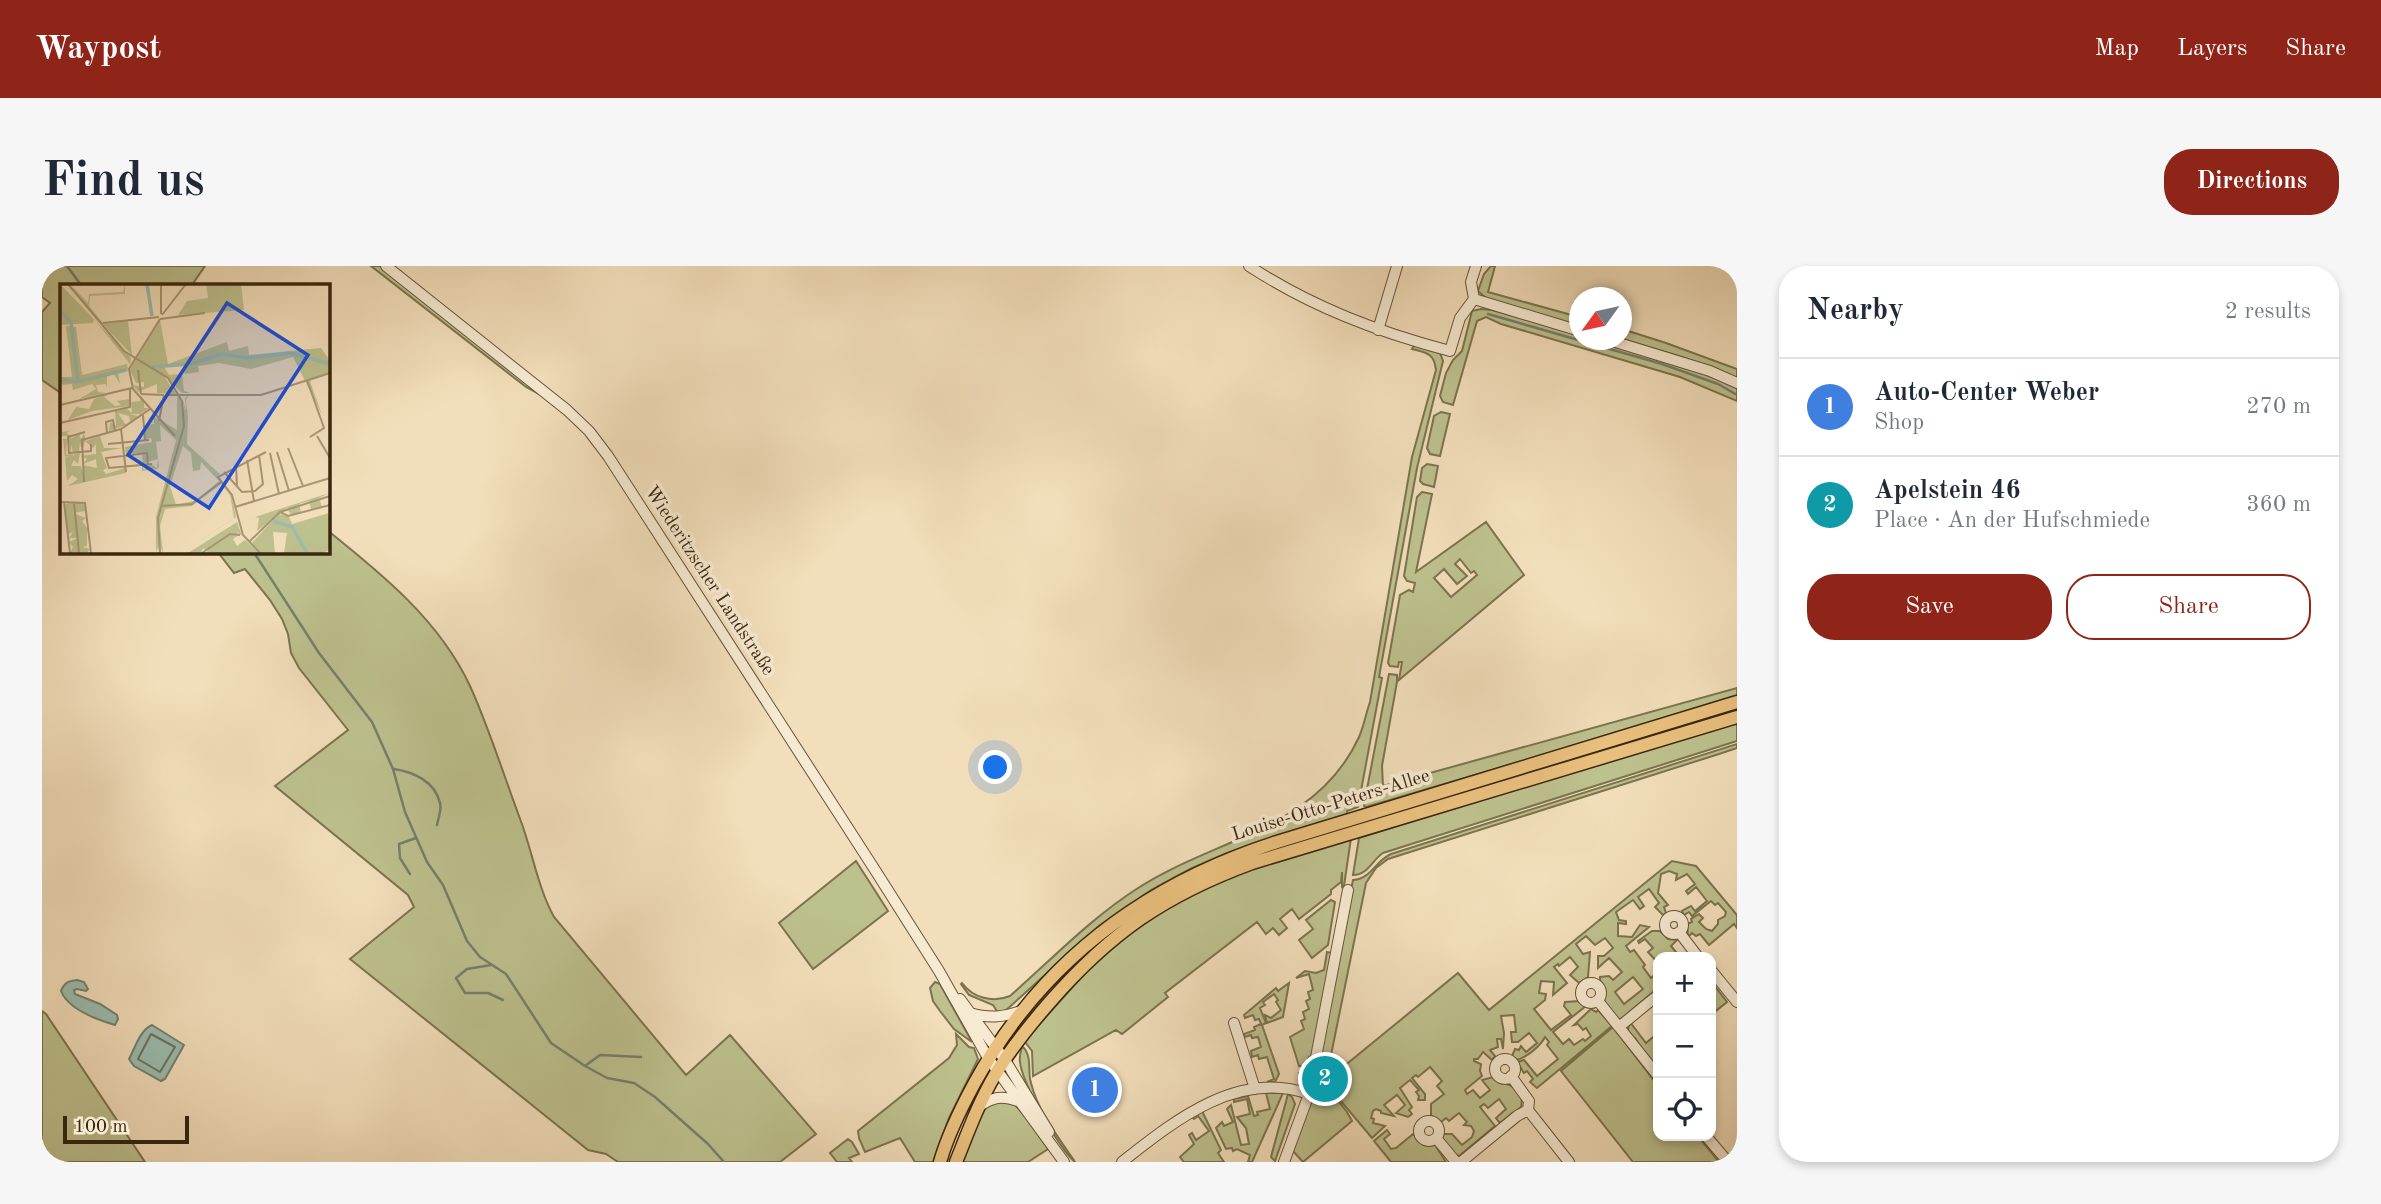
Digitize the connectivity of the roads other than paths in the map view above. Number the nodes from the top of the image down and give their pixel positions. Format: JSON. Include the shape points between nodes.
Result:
{"nodes":[{"id":1,"x":386,"y":266,"type":"edge"},
{"id":2,"x":1249,"y":266,"type":"edge"},
{"id":3,"x":1397,"y":266,"type":"edge"},
{"id":4,"x":1476,"y":266,"type":"edge"},
{"id":5,"x":1261,"y":269,"type":"edge"},
{"id":6,"x":1474,"y":299,"type":"junction"},
{"id":7,"x":1569,"y":328,"type":"edge"},
{"id":8,"x":1378,"y":330,"type":"junction"},
{"id":9,"x":1632,"y":347,"type":"edge"},
{"id":10,"x":1737,"y":383,"type":"edge"},
{"id":11,"x":1737,"y":702,"type":"edge"},
{"id":12,"x":1737,"y":717,"type":"edge"},
{"id":13,"x":1359,"y":823,"type":"junction"},
{"id":14,"x":1348,"y":890,"type":"dead end"},
{"id":15,"x":1679,"y":932,"type":"dead end"},
{"id":16,"x":1694,"y":952,"type":"edge"},
{"id":17,"x":939,"y":971,"type":"junction"},
{"id":18,"x":1716,"y":976,"type":"edge"},
{"id":19,"x":1653,"y":999,"type":"edge"},
{"id":20,"x":1598,"y":1001,"type":"dead end"},
{"id":21,"x":1737,"y":1002,"type":"edge"},
{"id":22,"x":1024,"y":1010,"type":"junction"},
{"id":23,"x":970,"y":1012,"type":"junction"},
{"id":24,"x":1234,"y":1023,"type":"dead end"},
{"id":25,"x":1619,"y":1027,"type":"junction"},
{"id":26,"x":992,"y":1053,"type":"junction"},
{"id":27,"x":1005,"y":1060,"type":"junction"},
{"id":28,"x":1653,"y":1070,"type":"edge"},
{"id":29,"x":997,"y":1071,"type":"junction"},
{"id":30,"x":1511,"y":1076,"type":"dead end"},
{"id":31,"x":1255,"y":1089,"type":"junction"},
{"id":32,"x":1309,"y":1094,"type":"junction"},
{"id":33,"x":1018,"y":1101,"type":"junction"},
{"id":34,"x":977,"y":1108,"type":"junction"},
{"id":35,"x":1528,"y":1110,"type":"junction"},
{"id":36,"x":1436,"y":1138,"type":"dead end"},
{"id":37,"x":1710,"y":1141,"type":"edge"},
{"id":38,"x":940,"y":1162,"type":"edge"},
{"id":39,"x":956,"y":1162,"type":"edge"},
{"id":40,"x":1064,"y":1162,"type":"edge"},
{"id":41,"x":1070,"y":1162,"type":"edge"},
{"id":42,"x":1122,"y":1162,"type":"edge"},
{"id":43,"x":1284,"y":1162,"type":"edge"},
{"id":44,"x":1455,"y":1162,"type":"edge"},
{"id":45,"x":1461,"y":1162,"type":"edge"},
{"id":46,"x":1569,"y":1162,"type":"edge"},
{"id":47,"x":1728,"y":1162,"type":"edge"}],
"edges":[{"from":1,"to":17,"type":"street","name":"Wiederitzscher Landstraße","via":[[589,431]]},
{"from":2,"to":5,"type":"street"},
{"from":3,"to":8,"type":"street"},
{"from":4,"to":6,"type":"street","via":[[1471,282]]},
{"from":5,"to":8,"type":"street","via":[[1307,301]]},
{"from":6,"to":7,"type":"street"},
{"from":6,"to":8,"type":"street","via":[[1460,318],[1450,351]]},
{"from":9,"to":10,"type":"street"},
{"from":11,"to":13,"type":"main road","name":"Louise-Otto-Peters-Allee"},
{"from":12,"to":13,"type":"main road","name":"Louise-Otto-Peters-Allee"},
{"from":13,"to":22,"type":"main road","name":"Louise-Otto-Peters-Allee","via":[[1220,861],[1161,891],[1091,940]]},
{"from":13,"to":27,"type":"main road","name":"Louise-Otto-Peters-Allee","via":[[1225,873],[1136,920],[1061,989]]},
{"from":14,"to":32,"type":"street"},
{"from":15,"to":16,"type":"street"},
{"from":17,"to":23,"type":"street","name":"Wiederitzscher Landstraße"},
{"from":17,"to":26,"type":"street","name":"Wiederitzscher Landstraße"},
{"from":18,"to":21,"type":"street"},
{"from":19,"to":25,"type":"street"},
{"from":20,"to":25,"type":"street"},
{"from":22,"to":23,"type":"street","via":[[996,1018]]},
{"from":22,"to":26,"type":"main road","name":"Louise-Otto-Peters-Allee"},
{"from":23,"to":26,"type":"street","name":"Wiederitzscher Landstraße"},
{"from":24,"to":31,"type":"street"},
{"from":25,"to":28,"type":"street"},
{"from":26,"to":27,"type":"street","name":"Wiederitzscher Landstraße"},
{"from":26,"to":29,"type":"street","name":"Wiederitzscher Landstraße"},
{"from":26,"to":38,"type":"main road","name":"Louise-Otto-Peters-Allee","via":[[955,1119]]},
{"from":27,"to":29,"type":"main road","name":"Louise-Otto-Peters-Allee"},
{"from":27,"to":41,"type":"street","name":"Wiederitzscher Landstraße"},
{"from":29,"to":33,"type":"street","name":"Wiederitzscher Landstraße"},
{"from":29,"to":34,"type":"main road","name":"Louise-Otto-Peters-Allee"},
{"from":30,"to":35,"type":"street","via":[[1529,1101]]},
{"from":31,"to":32,"type":"street","via":[[1284,1087]]},
{"from":31,"to":42,"type":"street","via":[[1214,1099],[1185,1114]]},
{"from":32,"to":43,"type":"street"},
{"from":33,"to":34,"type":"street","via":[[1002,1096]]},
{"from":33,"to":40,"type":"street","name":"Wiederitzscher Landstraße"},
{"from":34,"to":39,"type":"main road","name":"Louise-Otto-Peters-Allee"},
{"from":35,"to":45,"type":"street"},
{"from":35,"to":46,"type":"street"},
{"from":36,"to":44,"type":"street"},
{"from":37,"to":47,"type":"street"}]}
